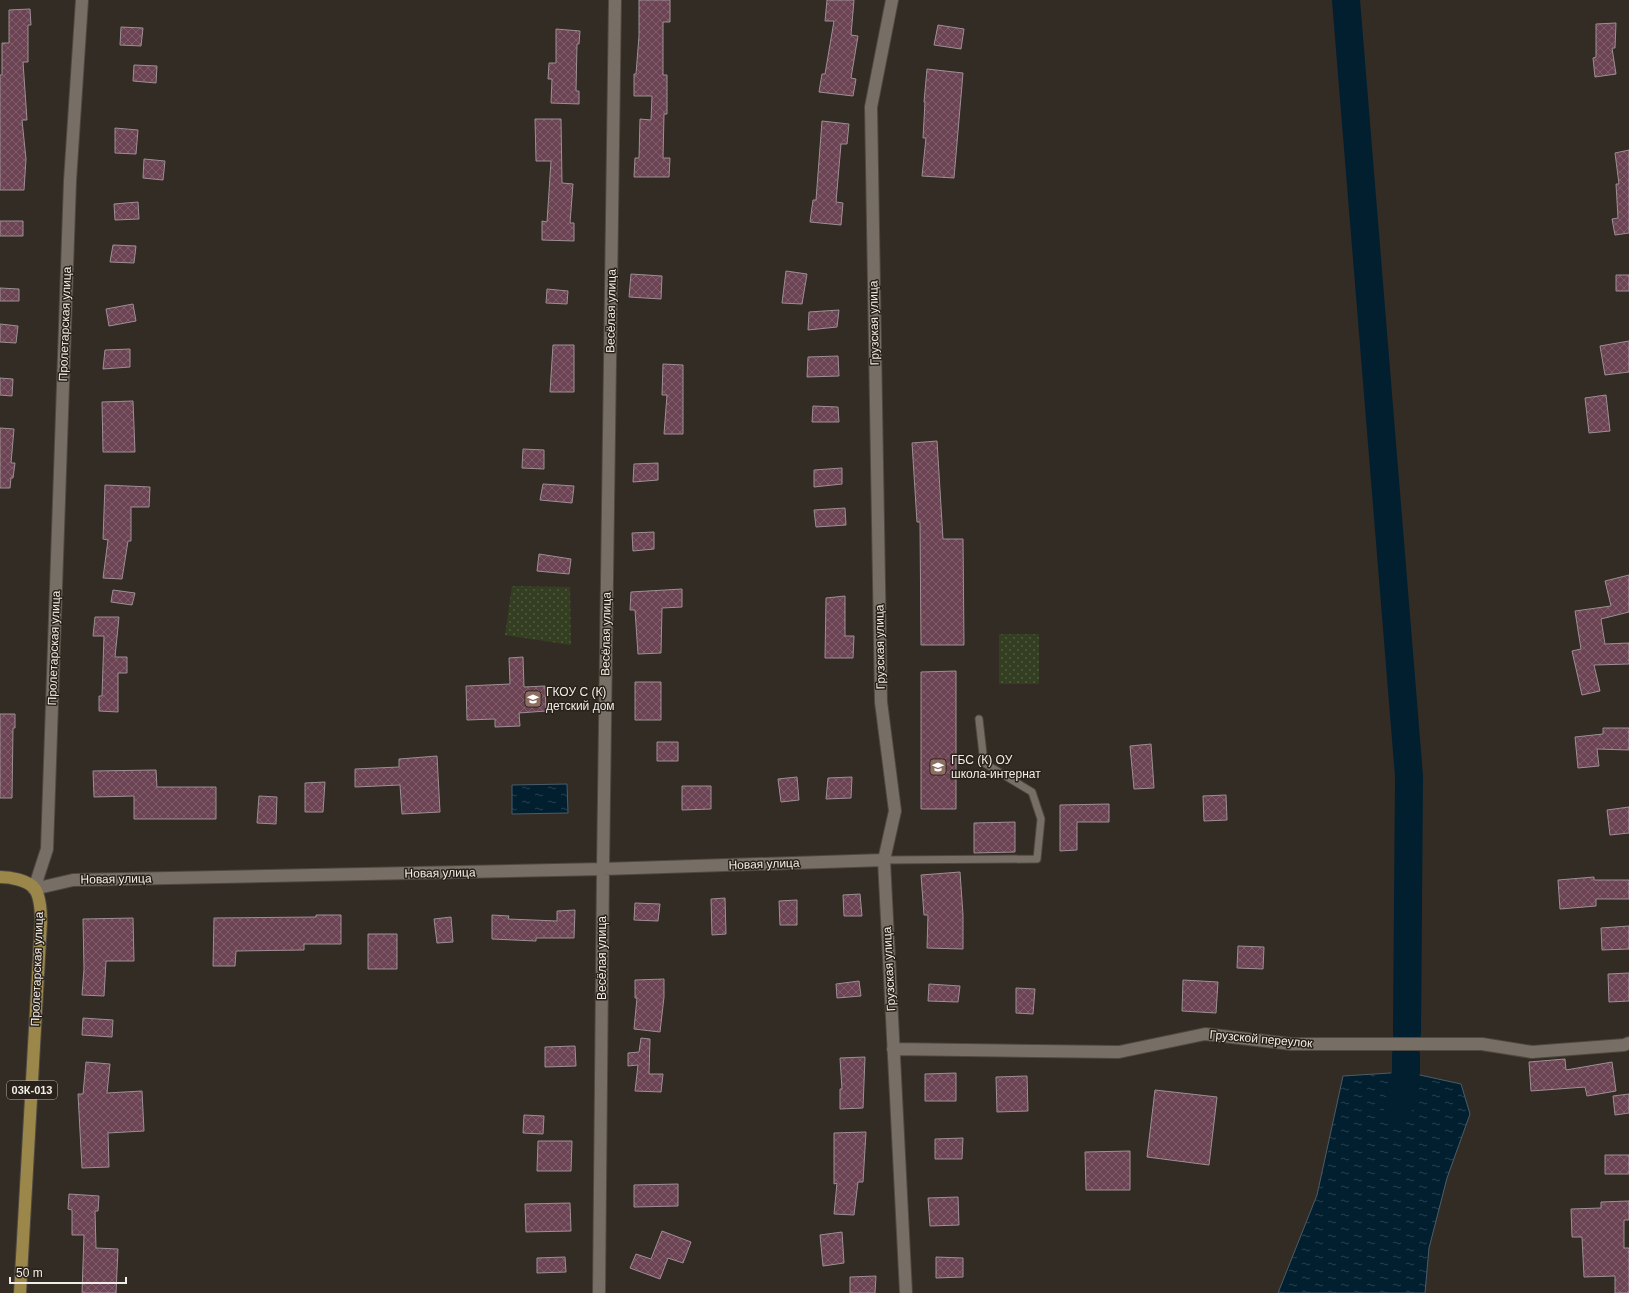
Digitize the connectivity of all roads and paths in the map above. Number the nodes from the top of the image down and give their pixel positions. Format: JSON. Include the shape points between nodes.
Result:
{"nodes":[{"id":1,"x":82,"y":0,"type":"edge"},
{"id":2,"x":615,"y":0,"type":"edge"},
{"id":3,"x":892,"y":0,"type":"edge"},
{"id":4,"x":978,"y":719,"type":"dead end"},
{"id":5,"x":884,"y":860,"type":"junction"},
{"id":6,"x":603,"y":869,"type":"junction"},
{"id":7,"x":0,"y":877,"type":"edge"},
{"id":8,"x":34,"y":889,"type":"junction"},
{"id":9,"x":1629,"y":1043,"type":"edge"},
{"id":10,"x":894,"y":1049,"type":"junction"},
{"id":11,"x":20,"y":1293,"type":"edge"},
{"id":12,"x":600,"y":1293,"type":"edge"},
{"id":13,"x":906,"y":1293,"type":"edge"}],
"edges":[{"from":1,"to":8,"type":"street","name":"Пролетарская улица","via":[[70,180],[47,849]]},
{"from":2,"to":6,"type":"street","name":"Весёлая улица"},
{"from":3,"to":5,"type":"street","name":"Грузская улица","via":[[870,107],[881,702],[895,811]]},
{"from":4,"to":5,"type":"lane","via":[[984,763],[1032,792],[1041,819],[1037,858]]},
{"from":5,"to":6,"type":"street","name":"Новая улица"},
{"from":5,"to":10,"type":"street","name":"Грузская улица"},
{"from":6,"to":8,"type":"street","name":"Новая улица","via":[[73,880]]},
{"from":6,"to":12,"type":"street","name":"Весёлая улица"},
{"from":7,"to":8,"type":"main road","via":[[23,881]]},
{"from":8,"to":11,"type":"main road","name":"Пролетарская улица","number":"03К-013","via":[[41,922]]},
{"from":9,"to":10,"type":"street","name":"Грузской переулок","via":[[1532,1052],[1482,1044],[1291,1044],[1204,1034],[1119,1052]]},
{"from":10,"to":13,"type":"street","name":"Грузская улица"}]}
